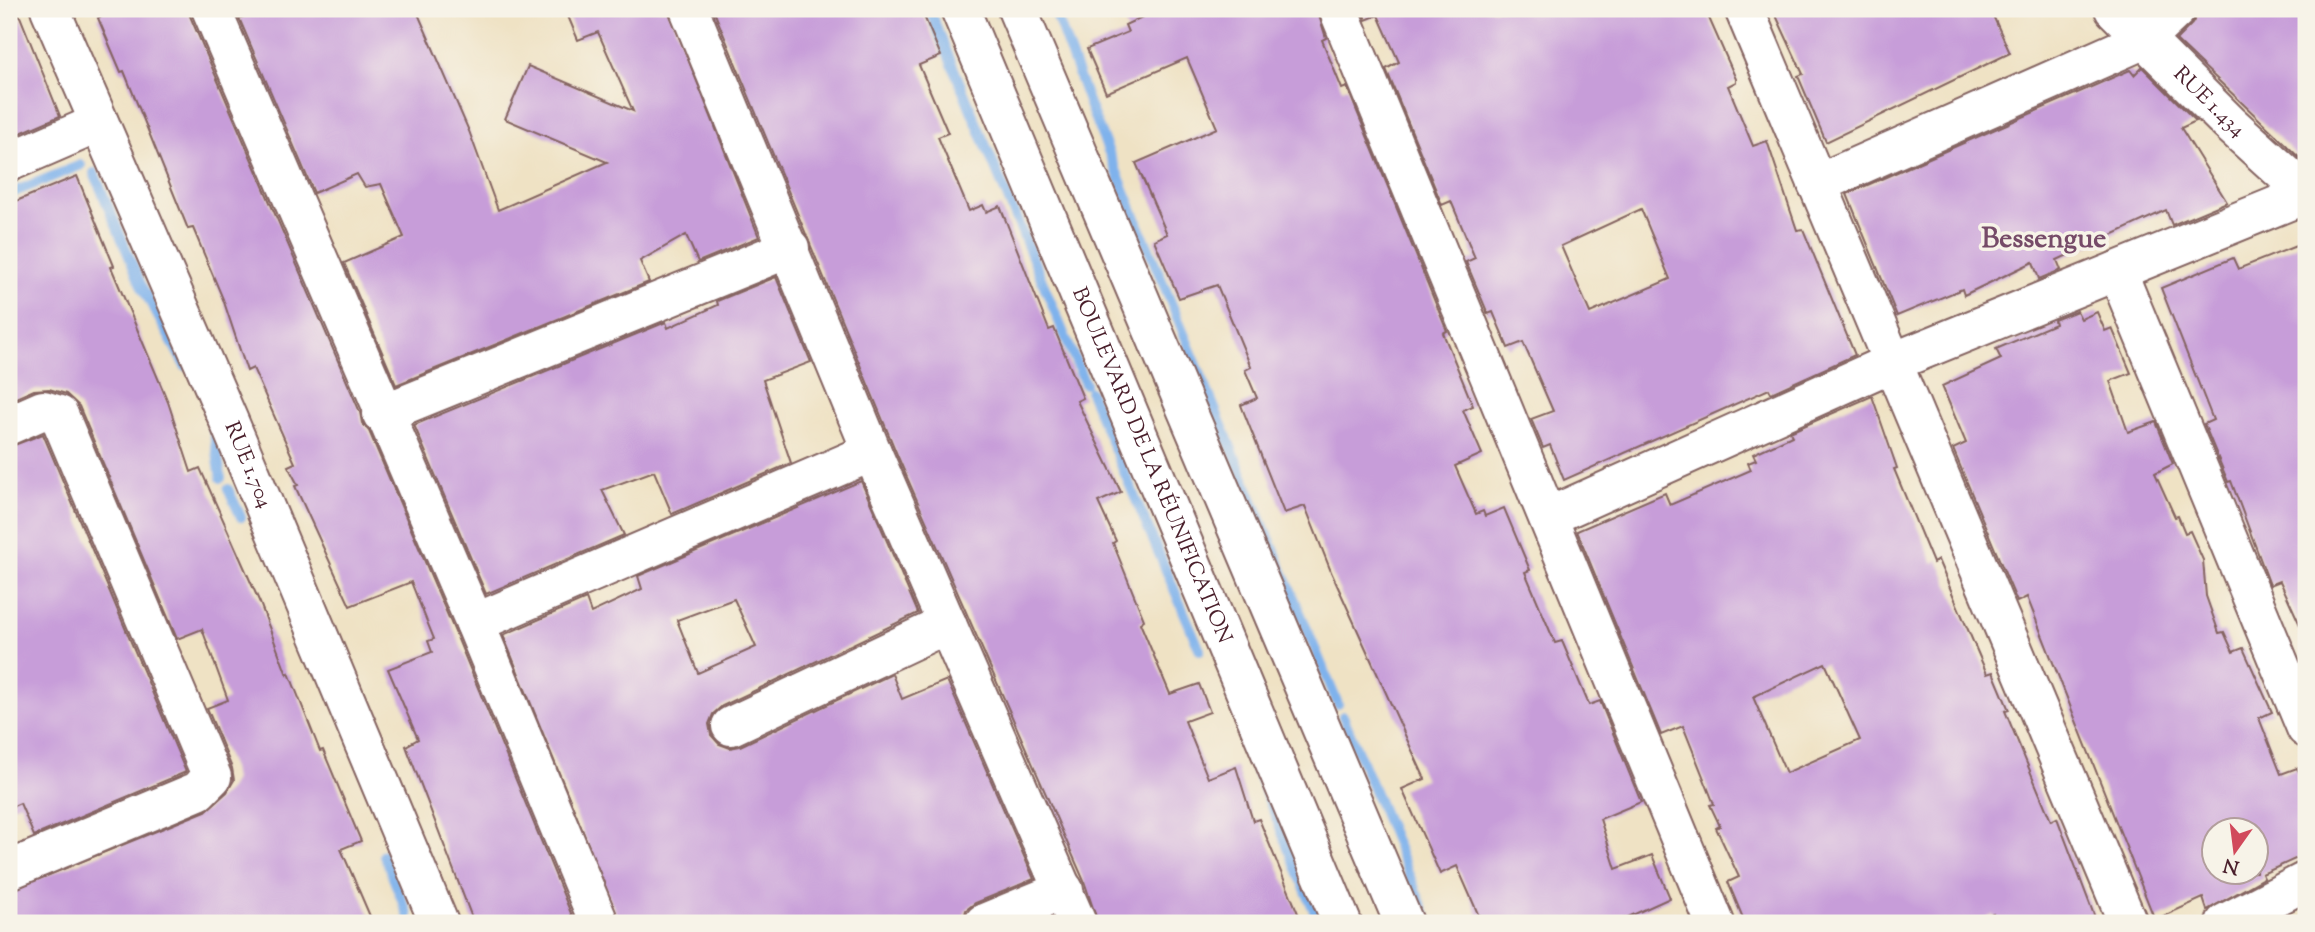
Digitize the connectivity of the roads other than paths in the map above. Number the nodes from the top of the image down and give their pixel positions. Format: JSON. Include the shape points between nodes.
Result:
{"nodes":[{"id":1,"x":50,"y":9,"type":"edge"},
{"id":2,"x":211,"y":9,"type":"edge"},
{"id":3,"x":689,"y":9,"type":"edge"},
{"id":4,"x":960,"y":9,"type":"edge"},
{"id":5,"x":1017,"y":9,"type":"edge"},
{"id":6,"x":1338,"y":9,"type":"edge"},
{"id":7,"x":1744,"y":9,"type":"edge"},
{"id":8,"x":2114,"y":9,"type":"edge"},
{"id":9,"x":2177,"y":9,"type":"edge"},
{"id":10,"x":2145,"y":39,"type":"junction"},
{"id":11,"x":99,"y":123,"type":"junction"},
{"id":12,"x":9,"y":162,"type":"edge"},
{"id":13,"x":1817,"y":184,"type":"junction"},
{"id":14,"x":2306,"y":193,"type":"edge"},
{"id":15,"x":790,"y":248,"type":"junction"},
{"id":16,"x":2117,"y":271,"type":"junction"},
{"id":17,"x":1893,"y":362,"type":"junction"},
{"id":18,"x":382,"y":414,"type":"junction"},
{"id":19,"x":9,"y":425,"type":"edge"},
{"id":20,"x":872,"y":452,"type":"junction"},
{"id":21,"x":1548,"y":517,"type":"junction"},
{"id":22,"x":475,"y":624,"type":"junction"},
{"id":23,"x":947,"y":624,"type":"junction"},
{"id":24,"x":731,"y":726,"type":"dead end"},
{"id":25,"x":2306,"y":727,"type":"edge"},
{"id":26,"x":9,"y":870,"type":"edge"},
{"id":27,"x":2306,"y":881,"type":"edge"},
{"id":28,"x":1071,"y":906,"type":"edge"},
{"id":29,"x":439,"y":923,"type":"edge"},
{"id":30,"x":599,"y":923,"type":"edge"},
{"id":31,"x":984,"y":923,"type":"edge"},
{"id":32,"x":1342,"y":923,"type":"edge"},
{"id":33,"x":1404,"y":923,"type":"edge"},
{"id":34,"x":1715,"y":923,"type":"edge"},
{"id":35,"x":2128,"y":923,"type":"edge"},
{"id":36,"x":2225,"y":923,"type":"edge"}],
"edges":[{"from":1,"to":11,"type":"street","name":"RUE 1.704"},
{"from":2,"to":18,"type":"street"},
{"from":3,"to":15,"type":"street"},
{"from":4,"to":32,"type":"street","name":"BOULEVARD DE LA RÉUNIFICATION"},
{"from":5,"to":33,"type":"street"},
{"from":6,"to":21,"type":"street"},
{"from":7,"to":13,"type":"street"},
{"from":8,"to":10,"type":"street","name":"RUE 1.434"},
{"from":9,"to":10,"type":"street"},
{"from":10,"to":13,"type":"street"},
{"from":10,"to":14,"type":"street","name":"RUE 1.434"},
{"from":11,"to":12,"type":"street"},
{"from":11,"to":29,"type":"street","name":"RUE 1.704"},
{"from":13,"to":17,"type":"street"},
{"from":14,"to":16,"type":"street"},
{"from":15,"to":18,"type":"street"},
{"from":15,"to":20,"type":"street"},
{"from":16,"to":17,"type":"street"},
{"from":16,"to":25,"type":"street"},
{"from":17,"to":21,"type":"street"},
{"from":17,"to":35,"type":"street"},
{"from":18,"to":22,"type":"street"},
{"from":19,"to":26,"type":"street","via":[[43,411],[59,415],[212,777],[198,791]]},
{"from":20,"to":22,"type":"street"},
{"from":20,"to":23,"type":"street"},
{"from":21,"to":34,"type":"street"},
{"from":22,"to":30,"type":"street"},
{"from":23,"to":24,"type":"street"},
{"from":23,"to":28,"type":"street"},
{"from":27,"to":36,"type":"street"},
{"from":28,"to":31,"type":"street"}]}
